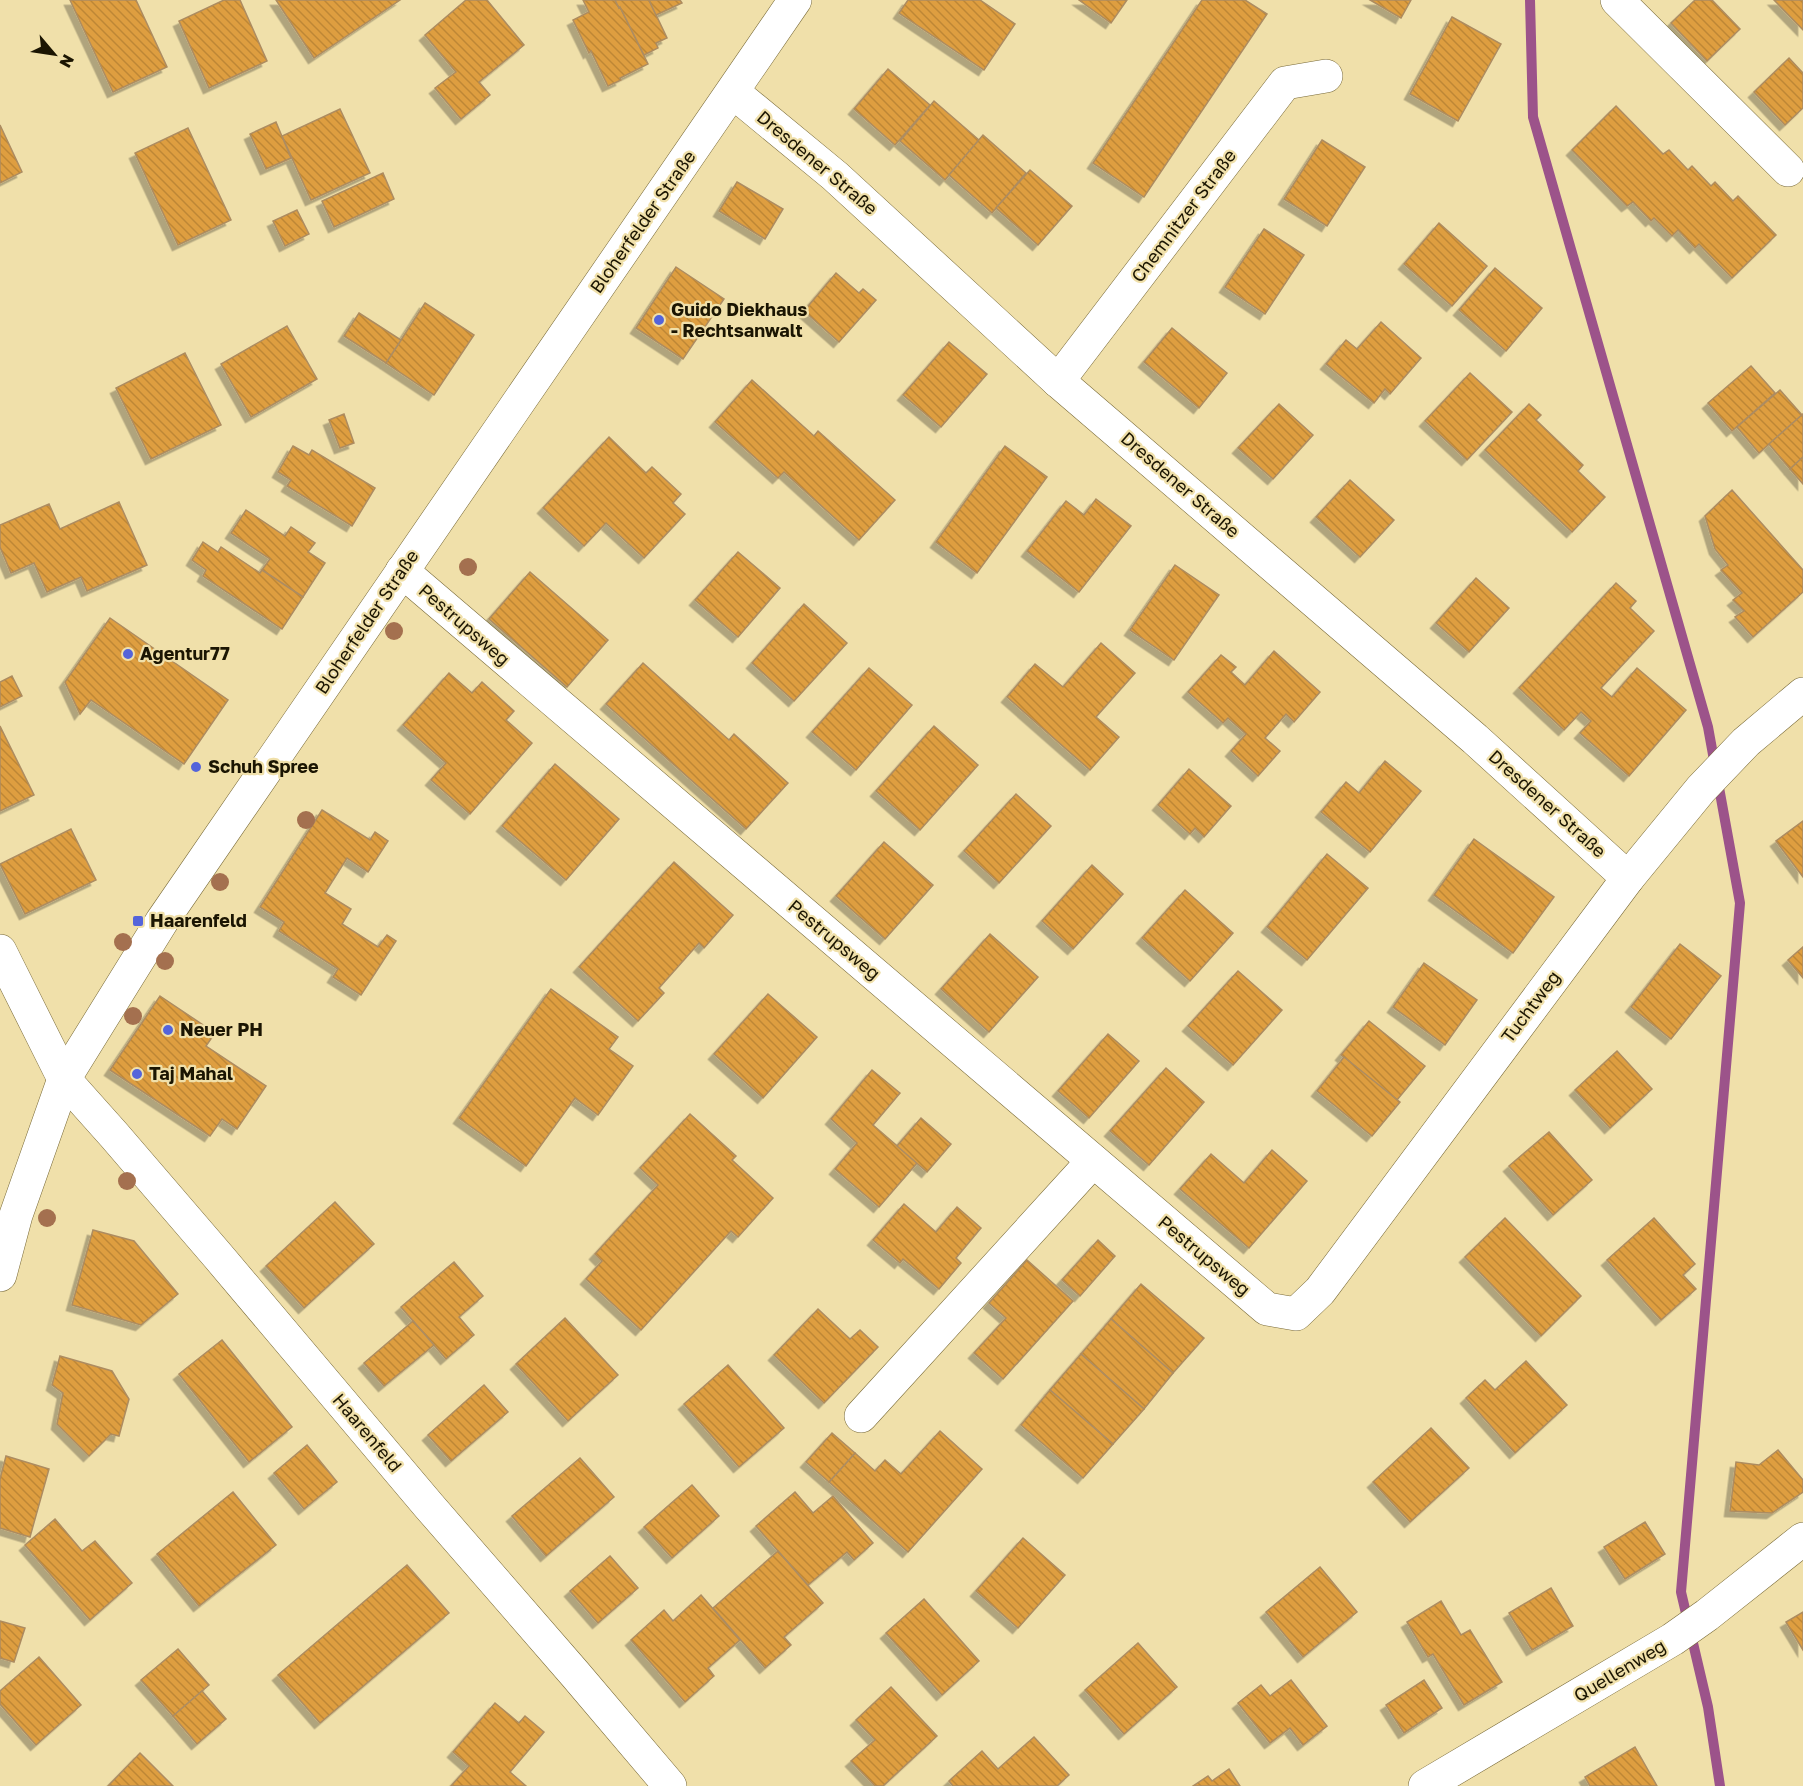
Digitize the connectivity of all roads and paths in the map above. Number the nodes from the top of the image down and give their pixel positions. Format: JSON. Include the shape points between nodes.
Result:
{"nodes":[{"id":1,"x":795,"y":0,"type":"edge"},
{"id":2,"x":1617,"y":0,"type":"edge"},
{"id":3,"x":1326,"y":76,"type":"dead end"},
{"id":4,"x":733,"y":92,"type":"junction"},
{"id":5,"x":1788,"y":170,"type":"dead end"},
{"id":6,"x":1058,"y":381,"type":"junction"},
{"id":7,"x":402,"y":571,"type":"junction"},
{"id":8,"x":1803,"y":694,"type":"edge"},
{"id":9,"x":1628,"y":878,"type":"junction"},
{"id":10,"x":0,"y":951,"type":"edge"},
{"id":11,"x":64,"y":1079,"type":"junction"},
{"id":12,"x":1093,"y":1161,"type":"junction"},
{"id":13,"x":0,"y":1275,"type":"edge"},
{"id":14,"x":1267,"y":1309,"type":"joint"},
{"id":15,"x":861,"y":1416,"type":"dead end"},
{"id":16,"x":1803,"y":1539,"type":"edge"},
{"id":17,"x":670,"y":1786,"type":"edge"},
{"id":18,"x":1425,"y":1786,"type":"edge"}],
"edges":[{"from":1,"to":4,"type":"street","name":"Bloherfelder Straße"},
{"from":2,"to":5,"type":"street"},
{"from":3,"to":6,"type":"street","name":"Chemnitzer Straße","via":[[1285,83]]},
{"from":4,"to":6,"type":"street","name":"Dresdener Straße","via":[[835,176]]},
{"from":4,"to":7,"type":"street","name":"Bloherfelder Straße"},
{"from":6,"to":9,"type":"street","name":"Dresdener Straße","via":[[1475,739]]},
{"from":7,"to":11,"type":"street","name":"Bloherfelder Straße","via":[[162,921]]},
{"from":7,"to":12,"type":"street","name":"Pestrupsweg"},
{"from":8,"to":9,"type":"street","name":"Tuchtweg","via":[[1746,742],[1701,789]]},
{"from":9,"to":14,"type":"street","name":"Tuchtweg","via":[[1320,1291],[1296,1314]]},
{"from":10,"to":11,"type":"street","name":"Haarenfeld"},
{"from":11,"to":13,"type":"street","name":"Bloherfelder Straße","via":[[16,1215]]},
{"from":11,"to":17,"type":"street","name":"Haarenfeld"},
{"from":12,"to":14,"type":"street","name":"Pestrupsweg"},
{"from":12,"to":15,"type":"street"},
{"from":16,"to":18,"type":"street","name":"Quellenweg","via":[[1673,1639]]}]}
